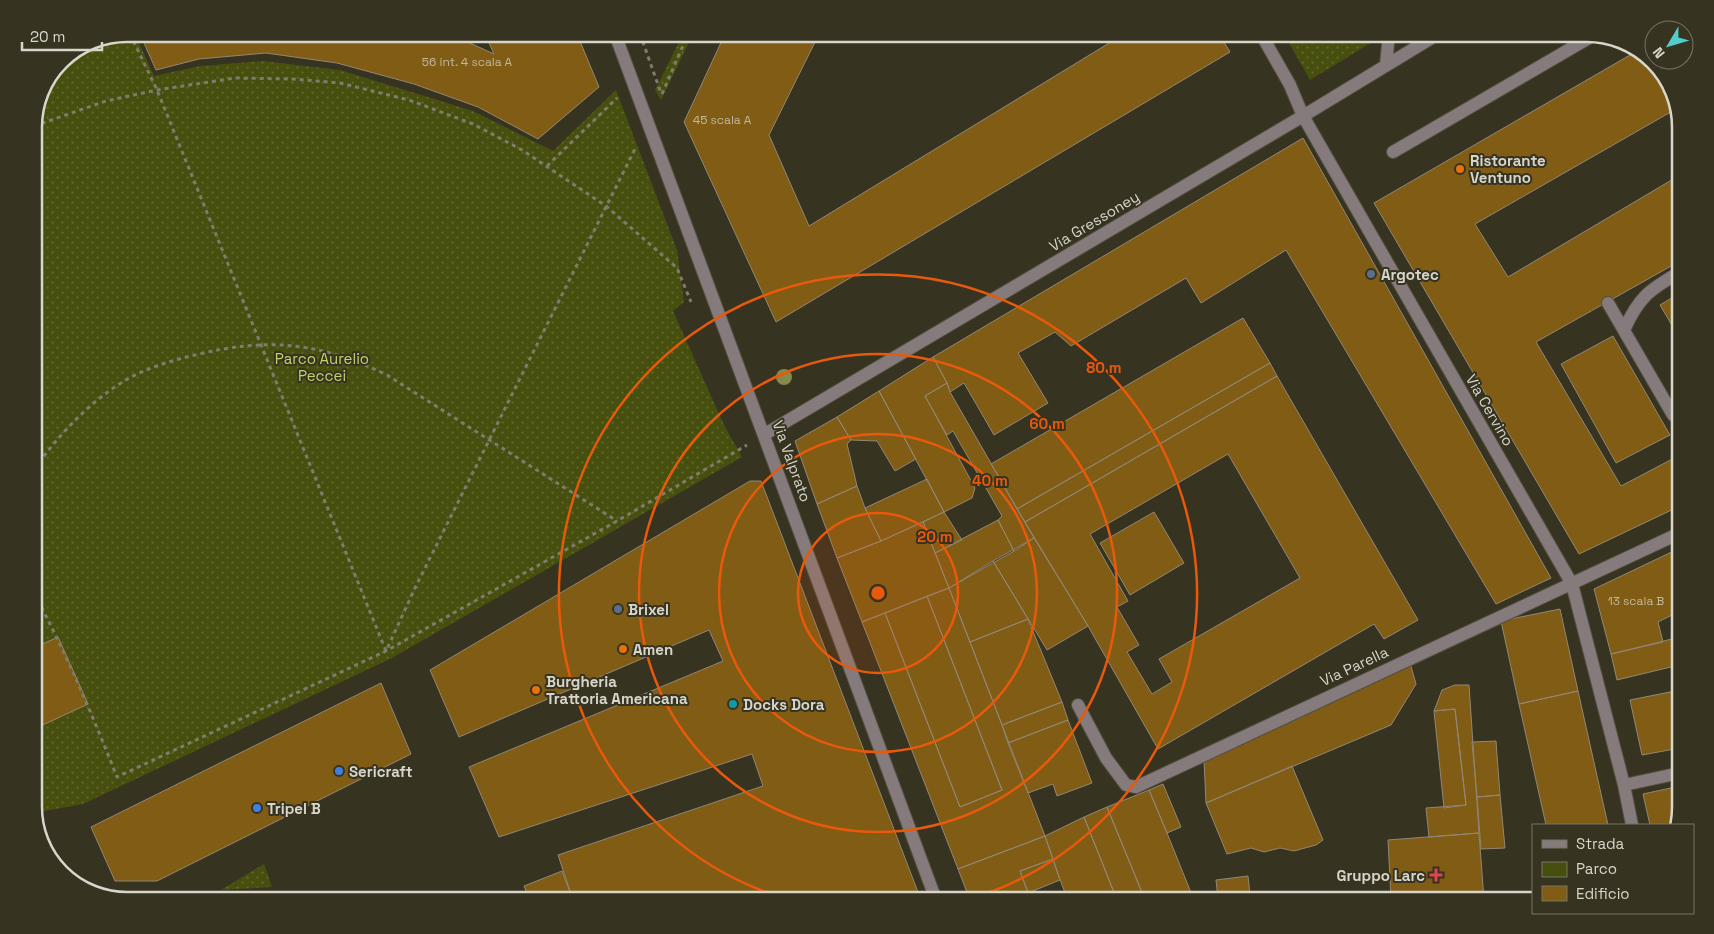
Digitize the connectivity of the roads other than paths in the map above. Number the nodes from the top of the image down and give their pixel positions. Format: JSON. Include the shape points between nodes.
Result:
{"nodes":[{"id":1,"x":618,"y":42,"type":"edge"},
{"id":2,"x":1266,"y":42,"type":"edge"},
{"id":3,"x":1387,"y":42,"type":"edge"},
{"id":4,"x":1420,"y":42,"type":"edge"},
{"id":5,"x":1582,"y":42,"type":"edge"},
{"id":6,"x":1386,"y":65,"type":"junction"},
{"id":7,"x":1303,"y":116,"type":"junction"},
{"id":8,"x":1393,"y":152,"type":"dead end"},
{"id":9,"x":1671,"y":277,"type":"edge"},
{"id":10,"x":1608,"y":303,"type":"dead end"},
{"id":11,"x":1624,"y":330,"type":"junction"},
{"id":12,"x":1671,"y":410,"type":"edge"},
{"id":13,"x":765,"y":434,"type":"junction"},
{"id":14,"x":1672,"y":537,"type":"edge"},
{"id":15,"x":1572,"y":584,"type":"junction"},
{"id":16,"x":1078,"y":705,"type":"dead end"},
{"id":17,"x":1672,"y":775,"type":"edge"},
{"id":18,"x":1624,"y":785,"type":"junction"},
{"id":19,"x":1632,"y":824,"type":"edge"},
{"id":20,"x":933,"y":892,"type":"edge"}],
"edges":[{"from":1,"to":13,"type":"street","name":"Via Valprato"},
{"from":2,"to":7,"type":"street","name":"Via Cervino"},
{"from":3,"to":6,"type":"street"},
{"from":4,"to":6,"type":"street","name":"Via Gressoney"},
{"from":5,"to":8,"type":"street"},
{"from":6,"to":7,"type":"street","name":"Via Gressoney"},
{"from":7,"to":13,"type":"street","name":"Via Gressoney"},
{"from":7,"to":15,"type":"street","name":"Via Cervino"},
{"from":9,"to":11,"type":"street","via":[[1644,296]]},
{"from":10,"to":11,"type":"street"},
{"from":11,"to":12,"type":"street"},
{"from":13,"to":20,"type":"street","name":"Via Valprato"},
{"from":14,"to":15,"type":"street","name":"Via Parella"},
{"from":15,"to":16,"type":"street","name":"Via Parella","via":[[1136,787],[1126,785],[1106,758]]},
{"from":15,"to":18,"type":"street","name":"Via Cervino"},
{"from":17,"to":18,"type":"street"},
{"from":18,"to":19,"type":"street","name":"Via Cervino"}]}
